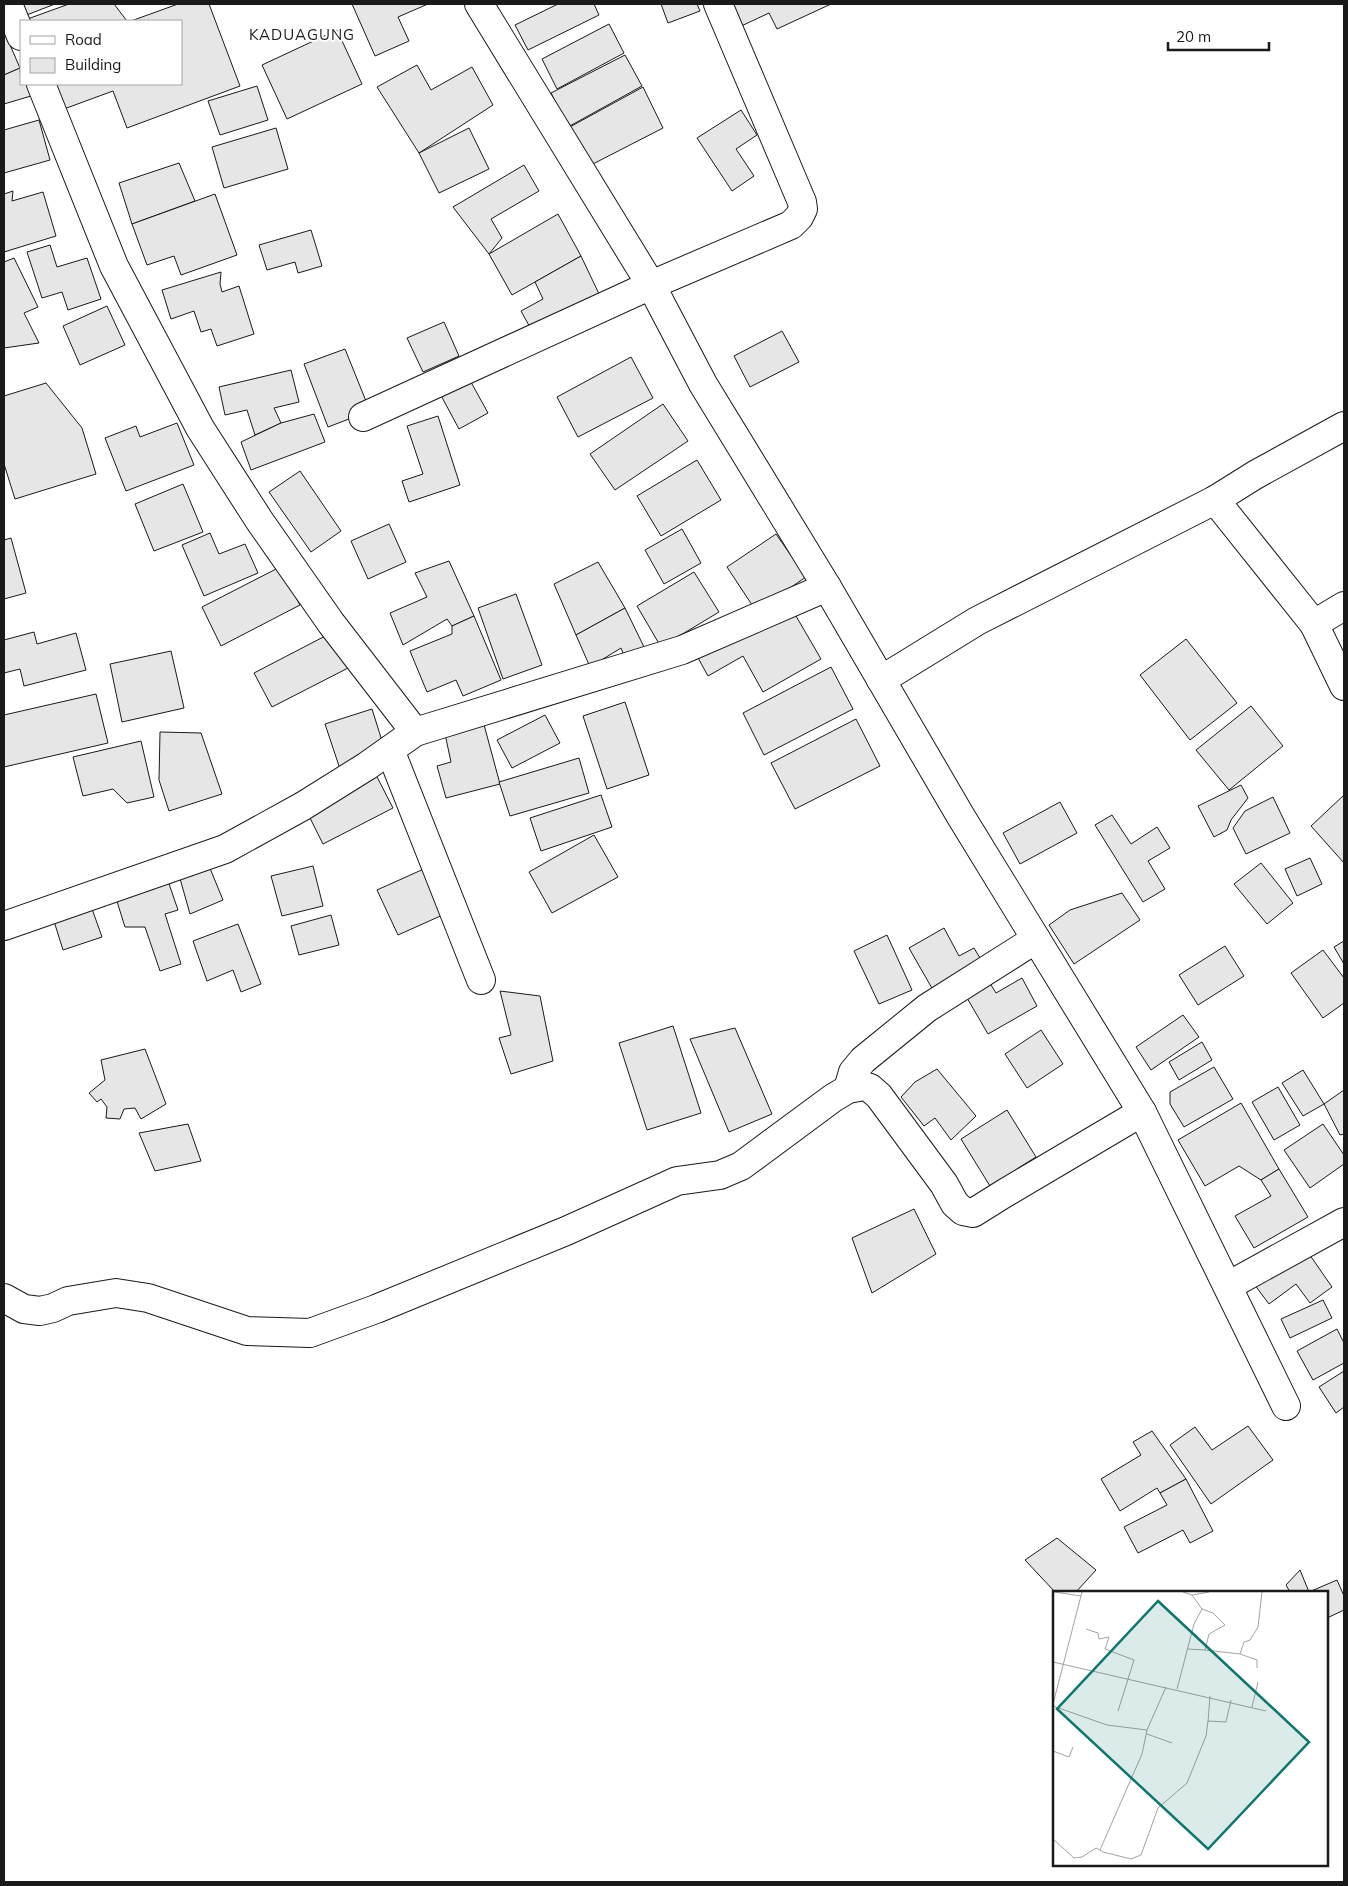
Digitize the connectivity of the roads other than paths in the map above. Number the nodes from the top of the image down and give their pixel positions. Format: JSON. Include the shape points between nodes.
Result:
{"nodes":[{"id":1,"x":8,"y":4,"type":"edge"},
{"id":2,"x":479,"y":4,"type":"edge"},
{"id":3,"x":718,"y":4,"type":"edge"},
{"id":4,"x":20,"y":34,"type":"edge"},
{"id":5,"x":40,"y":85,"type":"edge"},
{"id":6,"x":651,"y":285,"type":"junction"},
{"id":7,"x":363,"y":417,"type":"dead end"},
{"id":8,"x":1344,"y":426,"type":"edge"},
{"id":9,"x":1215,"y":500,"type":"junction"},
{"id":10,"x":826,"y":587,"type":"junction"},
{"id":11,"x":1344,"y":606,"type":"edge"},
{"id":12,"x":1314,"y":624,"type":"junction"},
{"id":13,"x":881,"y":680,"type":"junction"},
{"id":14,"x":1344,"y":686,"type":"edge"},
{"id":15,"x":415,"y":732,"type":"junction"},
{"id":16,"x":390,"y":750,"type":"junction"},
{"id":17,"x":4,"y":926,"type":"edge"},
{"id":18,"x":1036,"y":939,"type":"junction"},
{"id":19,"x":481,"y":980,"type":"dead end"},
{"id":20,"x":848,"y":1089,"type":"junction"},
{"id":21,"x":1142,"y":1112,"type":"junction"},
{"id":22,"x":1344,"y":1222,"type":"edge"},
{"id":23,"x":1228,"y":1286,"type":"junction"},
{"id":24,"x":4,"y":1298,"type":"edge"},
{"id":25,"x":1286,"y":1406,"type":"dead end"}],
"edges":[{"from":1,"to":4,"type":"street"},
{"from":2,"to":6,"type":"street"},
{"from":3,"to":6,"type":"street","via":[[803,209],[791,225]]},
{"from":5,"to":15,"type":"street","via":[[114,266],[200,428],[331,623]]},
{"from":6,"to":7,"type":"street"},
{"from":6,"to":10,"type":"street","via":[[702,384]]},
{"from":8,"to":9,"type":"street"},
{"from":9,"to":12,"type":"street"},
{"from":9,"to":13,"type":"street","via":[[977,621]]},
{"from":10,"to":13,"type":"street"},
{"from":10,"to":15,"type":"street","via":[[682,650]]},
{"from":11,"to":12,"type":"street"},
{"from":12,"to":14,"type":"street"},
{"from":13,"to":18,"type":"street"},
{"from":15,"to":16,"type":"street"},
{"from":16,"to":17,"type":"street","via":[[303,806],[225,849]]},
{"from":16,"to":19,"type":"street"},
{"from":18,"to":20,"type":"street","via":[[928,1008],[863,1060]]},
{"from":18,"to":21,"type":"street"},
{"from":20,"to":21,"type":"street","via":[[864,1086],[879,1096],[944,1184],[955,1204],[968,1213],[983,1208]]},
{"from":20,"to":24,"type":"street","via":[[742,1166],[720,1175],[677,1182],[566,1231],[310,1333],[247,1331],[148,1298],[116,1293],[68,1301],[40,1311],[24,1309]]},
{"from":21,"to":23,"type":"street"},
{"from":22,"to":23,"type":"street"},
{"from":23,"to":25,"type":"street"}]}
